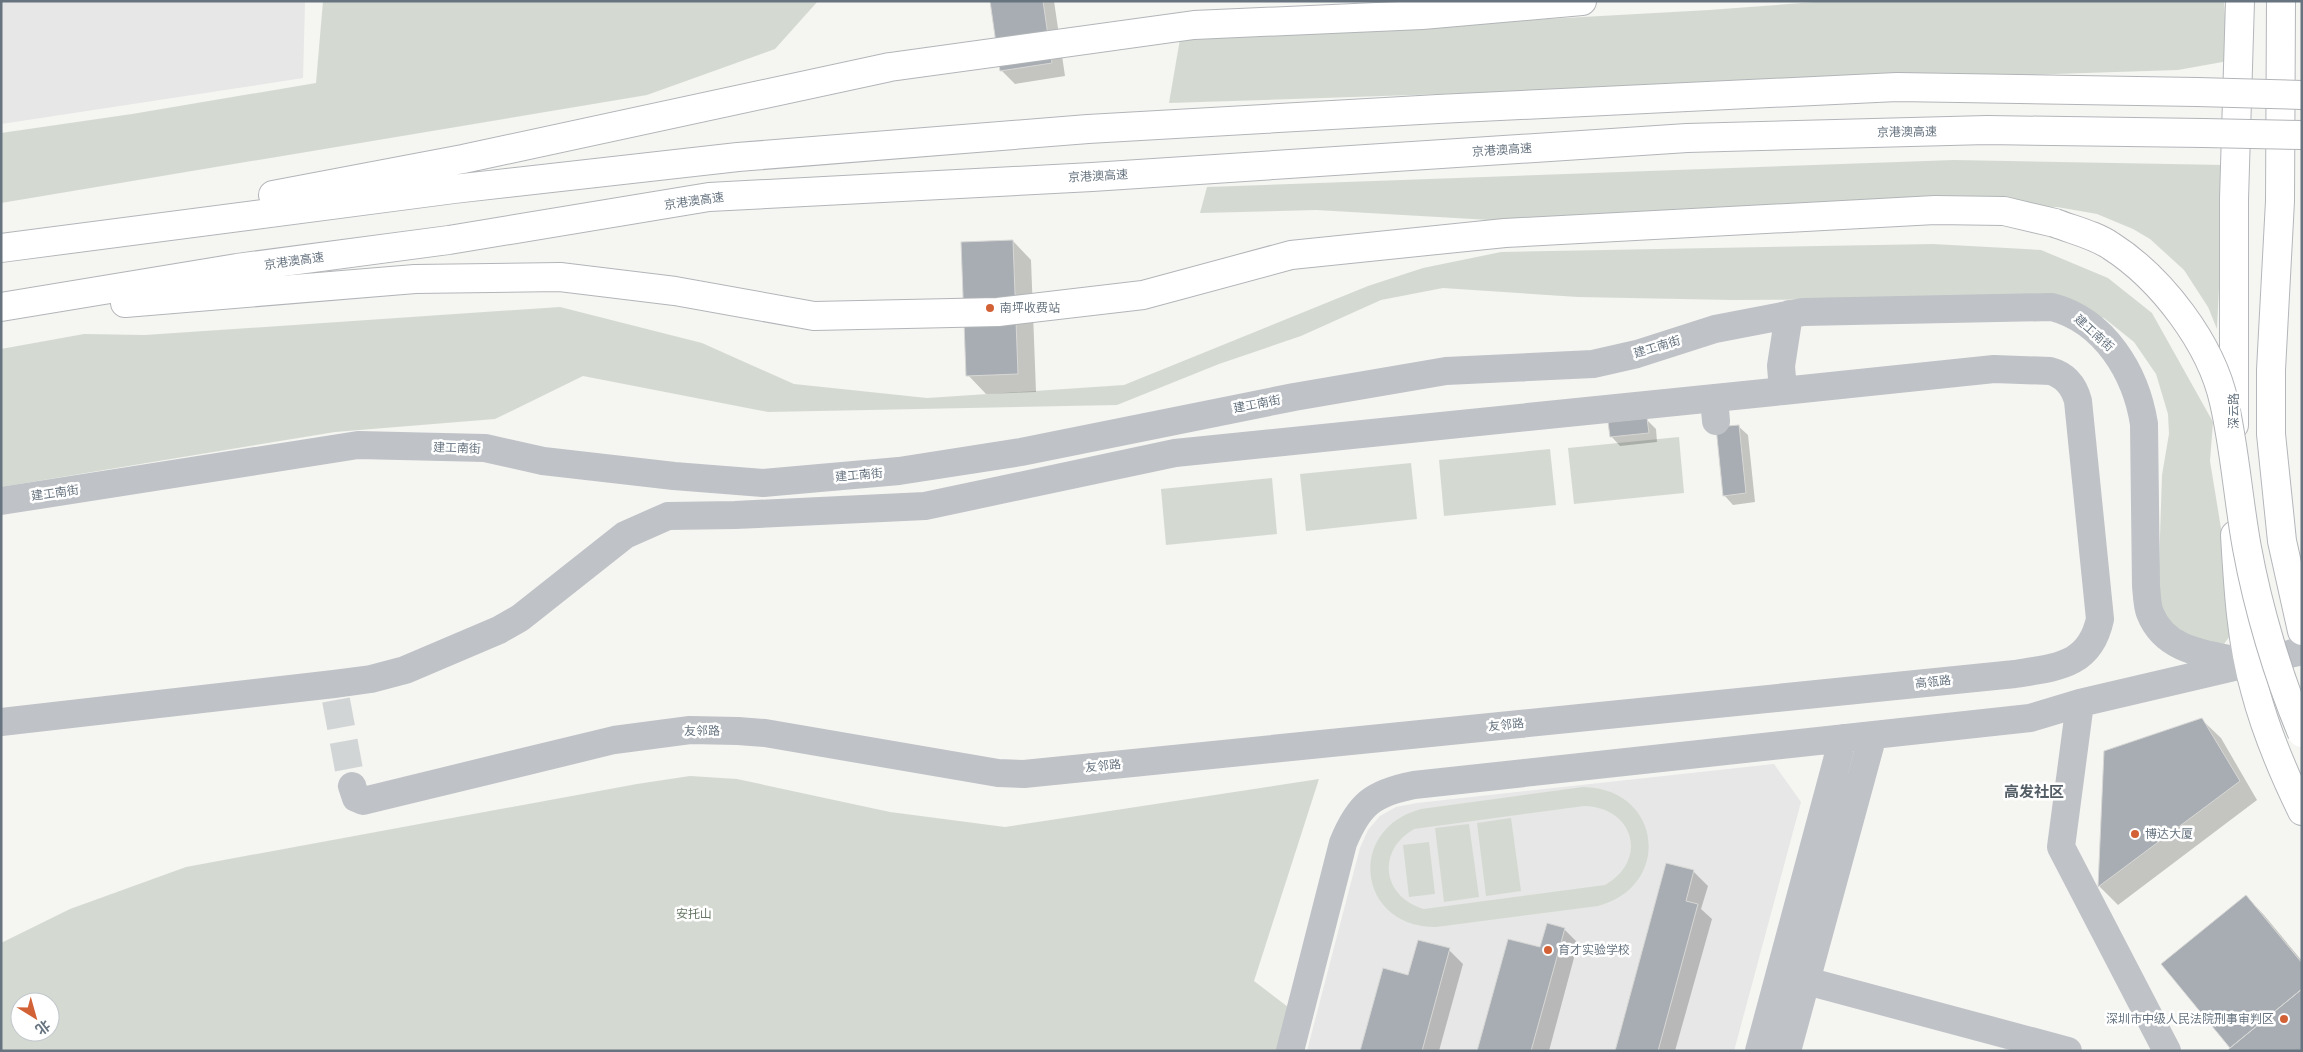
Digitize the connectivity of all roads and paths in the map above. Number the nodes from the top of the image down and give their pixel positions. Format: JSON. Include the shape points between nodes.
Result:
{"nodes":[{"id":1,"x":1582,"y":1,"type":"edge"},
{"id":2,"x":2240,"y":1,"type":"edge"},
{"id":3,"x":2281,"y":1,"type":"edge"},
{"id":4,"x":2302,"y":95,"type":"edge"},
{"id":5,"x":2302,"y":135,"type":"edge"},
{"id":6,"x":1,"y":247,"type":"edge"},
{"id":7,"x":1,"y":307,"type":"edge"},
{"id":8,"x":1,"y":311,"type":"edge"},
{"id":9,"x":1789,"y":314,"type":"junction"},
{"id":10,"x":1783,"y":391,"type":"junction"},
{"id":11,"x":1,"y":501,"type":"edge"},
{"id":12,"x":2302,"y":631,"type":"edge"},
{"id":13,"x":2302,"y":651,"type":"edge"},
{"id":14,"x":2249,"y":663,"type":"junction"},
{"id":15,"x":1852,"y":690,"type":"joint"},
{"id":16,"x":2080,"y":703,"type":"junction"},
{"id":17,"x":1,"y":722,"type":"edge"},
{"id":18,"x":2302,"y":733,"type":"edge"},
{"id":19,"x":1873,"y":735,"type":"junction"},
{"id":20,"x":1844,"y":738,"type":"junction"},
{"id":21,"x":358,"y":794,"type":"dead end"},
{"id":22,"x":2302,"y":811,"type":"edge"},
{"id":23,"x":1780,"y":973,"type":"junction"},
{"id":24,"x":1806,"y":980,"type":"junction"},
{"id":25,"x":1290,"y":1051,"type":"edge"},
{"id":26,"x":1759,"y":1051,"type":"edge"},
{"id":27,"x":1787,"y":1051,"type":"edge"},
{"id":28,"x":2068,"y":1051,"type":"edge"},
{"id":29,"x":2167,"y":1051,"type":"edge"}],
"edges":[{"from":1,"to":6,"type":"main road","via":[[1422,15],[1194,25],[890,66],[463,159]]},
{"from":2,"to":14,"type":"main road","name":"深云路","via":[[2234,200],[2234,506],[2240,600]]},
{"from":3,"to":12,"type":"main road","via":[[2280,201],[2271,434],[2282,540]]},
{"from":4,"to":6,"type":"main road","bridge":true,"via":[[1897,87],[1088,129],[738,156]]},
{"from":5,"to":7,"type":"main road","name":"京港澳高速","bridge":true,"via":[[1987,130],[1687,138],[1092,177],[709,197],[449,240],[237,268]]},
{"from":8,"to":18,"type":"main road","bridge":true,"via":[[415,279],[560,277],[675,291],[814,316],[998,312],[1143,295],[1291,255],[1505,233],[1935,210],[2004,211],[2055,223],[2109,244],[2147,272],[2183,318],[2209,360],[2224,401],[2248,549],[2266,625],[2290,706]]},
{"from":9,"to":10,"type":"street","via":[[1781,366]]},
{"from":9,"to":11,"type":"street","name":"建工南街","via":[[1716,329],[1593,364],[1446,371],[1294,397],[1020,452],[899,471],[764,483],[543,461],[485,448],[358,446]]},
{"from":9,"to":14,"type":"street","name":"建工南街","via":[[2052,307],[2069,312],[2094,330],[2120,357],[2141,402],[2149,612],[2162,635],[2171,642]]},
{"from":10,"to":15,"type":"street","name":"高瓴路","via":[[1994,369],[2031,369],[2059,373],[2073,387],[2078,401],[2099,610],[2093,642],[2075,659],[2049,668]]},
{"from":10,"to":17,"type":"street","name":"高瓴路","via":[[1715,409],[1175,453],[926,506],[668,516],[625,535],[520,618],[499,630],[404,670],[335,692]]},
{"from":13,"to":14,"type":"street"},
{"from":14,"to":16,"type":"street"},
{"from":14,"to":22,"type":"main road","name":"深云路","via":[[2268,732]]},
{"from":15,"to":21,"type":"street","name":"友邻路","via":[[1024,774],[998,773],[765,733],[690,730],[614,740]]},
{"from":16,"to":19,"type":"street","via":[[2030,718]]},
{"from":16,"to":29,"type":"street","via":[[2061,847]]},
{"from":19,"to":20,"type":"street"},
{"from":19,"to":24,"type":"street"},
{"from":20,"to":23,"type":"street"},
{"from":20,"to":25,"type":"street","via":[[1390,790],[1369,802],[1352,820],[1343,843]]},
{"from":23,"to":24,"type":"street"},
{"from":23,"to":26,"type":"street"},
{"from":24,"to":27,"type":"street"},
{"from":24,"to":28,"type":"street"}]}
